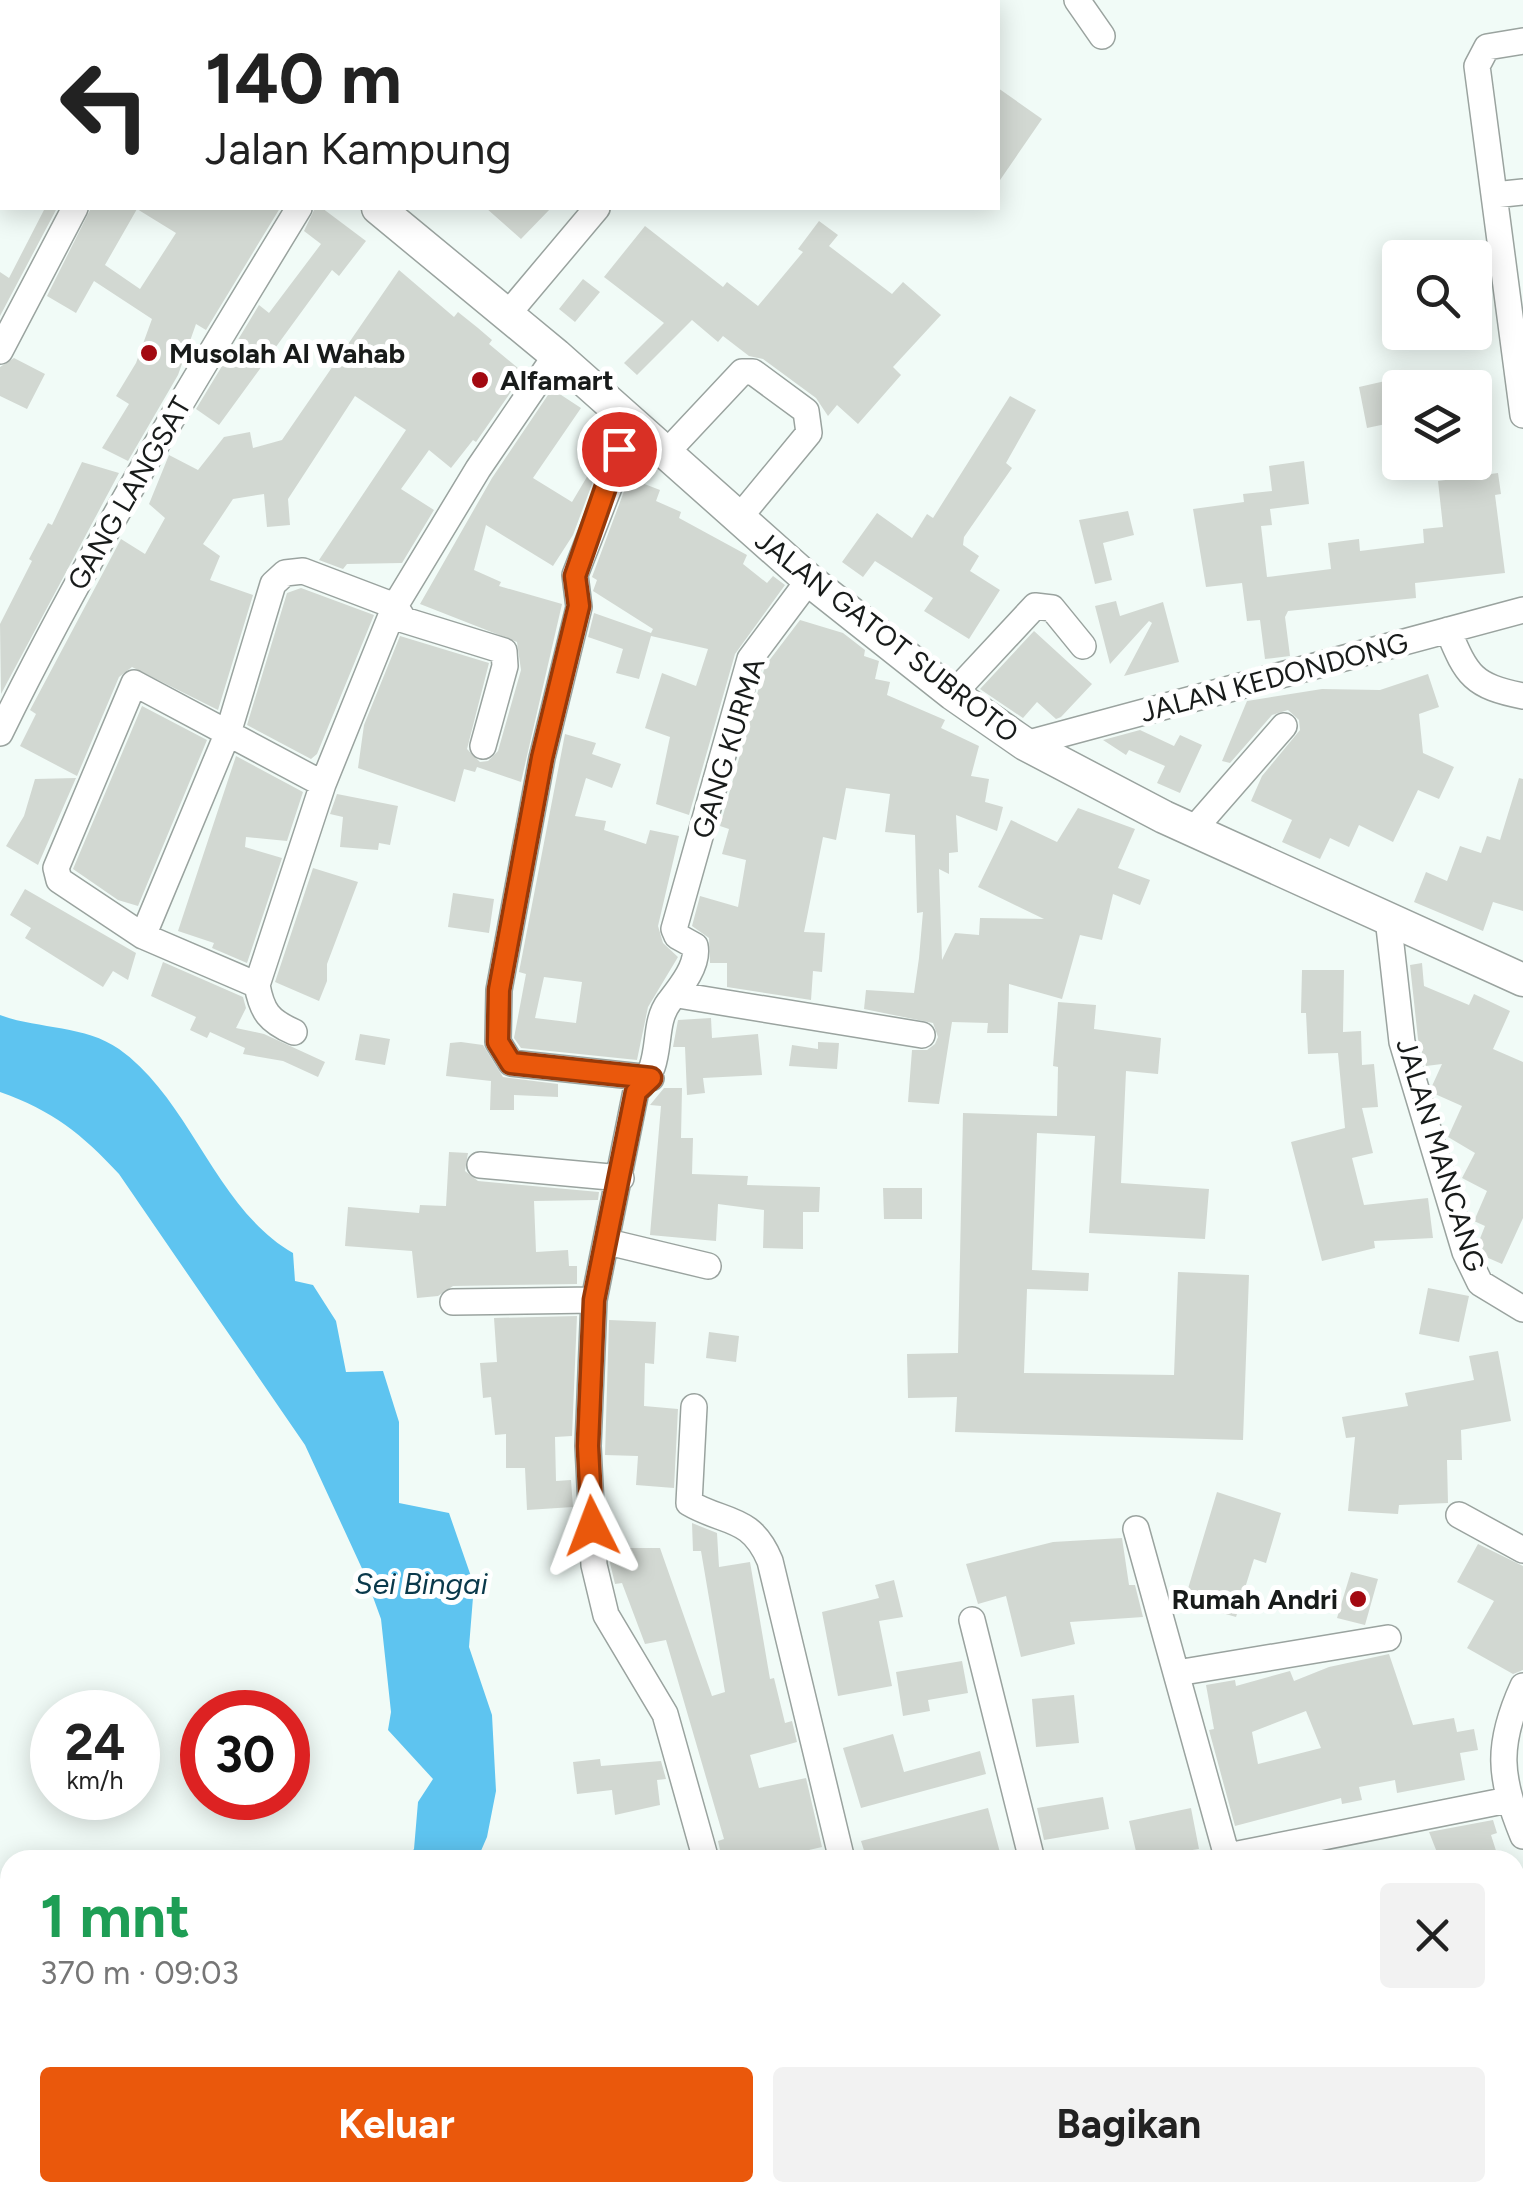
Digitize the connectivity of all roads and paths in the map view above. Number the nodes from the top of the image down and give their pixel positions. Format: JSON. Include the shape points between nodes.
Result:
{"nodes":[{"id":1,"x":1079,"y":0,"type":"edge"},
{"id":2,"x":1102,"y":36,"type":"dead end"},
{"id":3,"x":1523,"y":41,"type":"edge"},
{"id":4,"x":1523,"y":192,"type":"edge"},
{"id":5,"x":1494,"y":195,"type":"junction"},
{"id":6,"x":75,"y":210,"type":"edge"},
{"id":7,"x":298,"y":210,"type":"edge"},
{"id":8,"x":386,"y":210,"type":"edge"},
{"id":9,"x":596,"y":210,"type":"edge"},
{"id":10,"x":507,"y":315,"type":"junction"},
{"id":11,"x":0,"y":351,"type":"edge"},
{"id":12,"x":556,"y":355,"type":"junction"},
{"id":13,"x":1523,"y":414,"type":"edge"},
{"id":14,"x":625,"y":421,"type":"junction"},
{"id":15,"x":666,"y":453,"type":"junction"},
{"id":16,"x":738,"y":520,"type":"junction"},
{"id":17,"x":810,"y":580,"type":"junction"},
{"id":18,"x":395,"y":606,"type":"junction"},
{"id":19,"x":1523,"y":610,"type":"edge"},
{"id":20,"x":1448,"y":630,"type":"junction"},
{"id":21,"x":1083,"y":646,"type":"dead end"},
{"id":22,"x":953,"y":694,"type":"junction"},
{"id":23,"x":1523,"y":696,"type":"edge"},
{"id":24,"x":1284,"y":726,"type":"dead end"},
{"id":25,"x":229,"y":730,"type":"junction"},
{"id":26,"x":0,"y":733,"type":"edge"},
{"id":27,"x":1025,"y":744,"type":"junction"},
{"id":28,"x":482,"y":746,"type":"dead end"},
{"id":29,"x":322,"y":784,"type":"junction"},
{"id":30,"x":1194,"y":829,"type":"junction"},
{"id":31,"x":1388,"y":918,"type":"junction"},
{"id":32,"x":143,"y":936,"type":"junction"},
{"id":33,"x":1523,"y":980,"type":"edge"},
{"id":34,"x":258,"y":985,"type":"junction"},
{"id":35,"x":678,"y":995,"type":"junction"},
{"id":36,"x":294,"y":1032,"type":"dead end"},
{"id":37,"x":922,"y":1035,"type":"dead end"},
{"id":38,"x":651,"y":1078,"type":"junction"},
{"id":39,"x":480,"y":1165,"type":"dead end"},
{"id":40,"x":621,"y":1178,"type":"junction"},
{"id":41,"x":608,"y":1242,"type":"junction"},
{"id":42,"x":708,"y":1266,"type":"dead end"},
{"id":43,"x":594,"y":1300,"type":"junction"},
{"id":44,"x":452,"y":1302,"type":"dead end"},
{"id":45,"x":1523,"y":1309,"type":"edge"},
{"id":46,"x":694,"y":1407,"type":"dead end"},
{"id":47,"x":1459,"y":1514,"type":"dead end"},
{"id":48,"x":1136,"y":1528,"type":"dead end"},
{"id":49,"x":1523,"y":1550,"type":"edge"},
{"id":50,"x":972,"y":1620,"type":"dead end"},
{"id":51,"x":1388,"y":1638,"type":"dead end"},
{"id":52,"x":1177,"y":1673,"type":"junction"},
{"id":53,"x":1523,"y":1686,"type":"edge"},
{"id":54,"x":1508,"y":1800,"type":"junction"},
{"id":55,"x":1523,"y":1836,"type":"edge"},
{"id":56,"x":703,"y":1850,"type":"edge"},
{"id":57,"x":840,"y":1850,"type":"edge"},
{"id":58,"x":1030,"y":1850,"type":"edge"},
{"id":59,"x":1226,"y":1850,"type":"edge"},
{"id":60,"x":1267,"y":1850,"type":"edge"}],
"edges":[{"from":1,"to":2,"type":"street"},
{"from":3,"to":5,"type":"street","via":[[1487,47],[1477,66]]},
{"from":4,"to":5,"type":"street"},
{"from":5,"to":13,"type":"street"},
{"from":6,"to":11,"type":"street"},
{"from":7,"to":26,"type":"street","name":"GANG LANGSAT","via":[[148,455]]},
{"from":8,"to":10,"type":"main road","name":"JALAN GATOT SUBROTO"},
{"from":9,"to":10,"type":"street"},
{"from":10,"to":12,"type":"main road","name":"JALAN GATOT SUBROTO"},
{"from":12,"to":14,"type":"main road","name":"JALAN GATOT SUBROTO"},
{"from":12,"to":18,"type":"street"},
{"from":14,"to":15,"type":"main road","name":"JALAN GATOT SUBROTO"},
{"from":14,"to":38,"type":"street","via":[[613,477],[575,576],[579,606],[502,971],[498,1042],[511,1063]]},
{"from":15,"to":16,"type":"main road","name":"JALAN GATOT SUBROTO"},
{"from":15,"to":16,"type":"street","via":[[742,372],[754,372],[806,412],[809,434]]},
{"from":16,"to":17,"type":"main road","name":"JALAN GATOT SUBROTO"},
{"from":17,"to":22,"type":"main road","name":"JALAN GATOT SUBROTO"},
{"from":17,"to":35,"type":"street","name":"GANG KURMA","via":[[750,659],[674,929],[697,950]]},
{"from":18,"to":25,"type":"street","via":[[303,572],[285,572],[273,584]]},
{"from":18,"to":28,"type":"street","via":[[404,620],[504,651]]},
{"from":18,"to":29,"type":"street"},
{"from":19,"to":20,"type":"street","name":"JALAN KEDONDONG"},
{"from":20,"to":23,"type":"street","via":[[1465,672],[1488,689]]},
{"from":20,"to":27,"type":"street","name":"JALAN KEDONDONG"},
{"from":21,"to":22,"type":"street","via":[[1052,608],[1035,606]]},
{"from":22,"to":27,"type":"main road","name":"JALAN GATOT SUBROTO"},
{"from":24,"to":30,"type":"street"},
{"from":25,"to":29,"type":"street"},
{"from":25,"to":32,"type":"street"},
{"from":25,"to":32,"type":"street","via":[[134,683],[66,842],[56,868],[59,880]]},
{"from":27,"to":30,"type":"main road","name":"JALAN GATOT SUBROTO"},
{"from":29,"to":34,"type":"street"},
{"from":30,"to":31,"type":"main road","name":"JALAN GATOT SUBROTO"},
{"from":31,"to":33,"type":"main road","name":"JALAN GATOT SUBROTO"},
{"from":31,"to":45,"type":"street","name":"JALAN MANCANG","via":[[1402,1042],[1466,1252],[1480,1282]]},
{"from":32,"to":34,"type":"street"},
{"from":34,"to":36,"type":"street","via":[[271,1022]]},
{"from":35,"to":37,"type":"street"},
{"from":35,"to":38,"type":"street","via":[[668,1004]]},
{"from":38,"to":40,"type":"street","via":[[636,1092]]},
{"from":39,"to":40,"type":"street"},
{"from":40,"to":41,"type":"street"},
{"from":41,"to":42,"type":"street"},
{"from":41,"to":43,"type":"street"},
{"from":43,"to":44,"type":"street"},
{"from":43,"to":56,"type":"street","via":[[588,1446],[594,1566],[606,1615],[665,1714]]},
{"from":46,"to":57,"type":"street","via":[[688,1502],[728,1516],[761,1539]]},
{"from":47,"to":49,"type":"street"},
{"from":48,"to":52,"type":"street"},
{"from":50,"to":58,"type":"street"},
{"from":51,"to":52,"type":"street"},
{"from":52,"to":59,"type":"street"},
{"from":53,"to":54,"type":"street","via":[[1501,1752]]},
{"from":54,"to":55,"type":"street"},
{"from":54,"to":60,"type":"street"}]}
